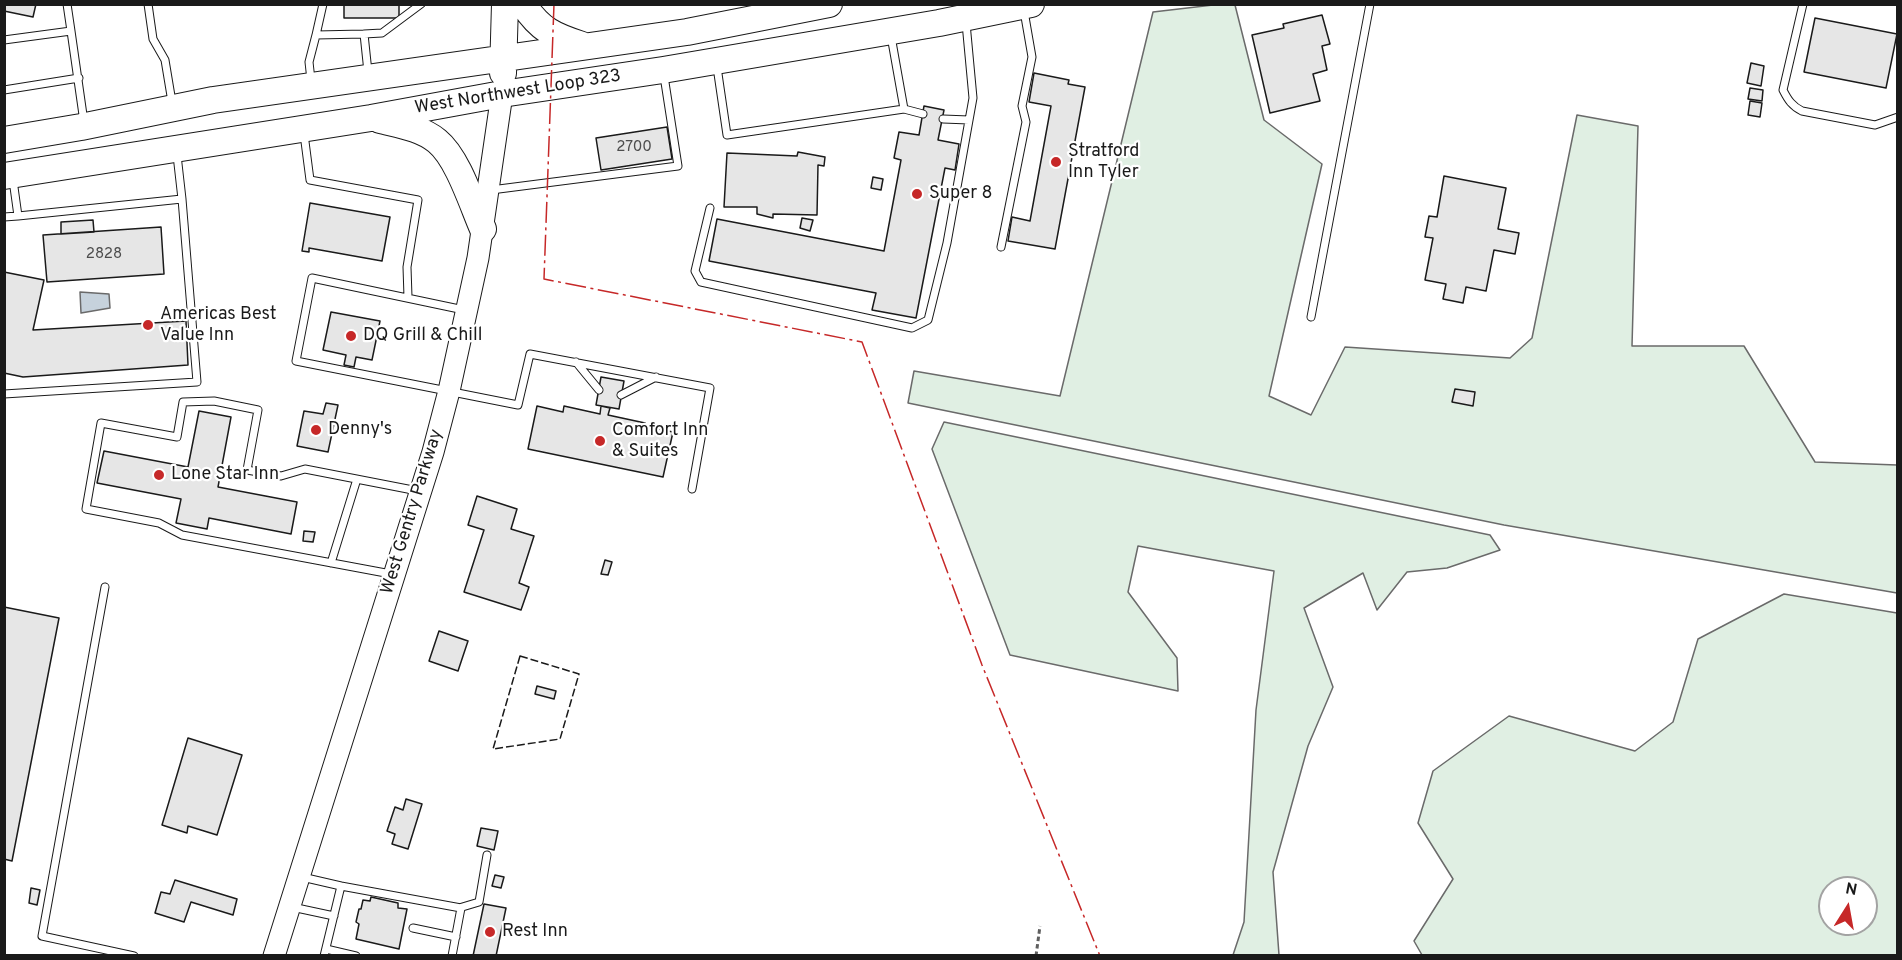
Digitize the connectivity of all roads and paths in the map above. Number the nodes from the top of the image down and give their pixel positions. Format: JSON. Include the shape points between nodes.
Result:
{"nodes":[{"id":1,"x":67,"y":4,"type":"edge"},
{"id":2,"x":147,"y":4,"type":"edge"},
{"id":3,"x":323,"y":4,"type":"edge"},
{"id":4,"x":421,"y":4,"type":"edge"},
{"id":5,"x":505,"y":4,"type":"edge"},
{"id":6,"x":523,"y":4,"type":"edge"},
{"id":7,"x":830,"y":4,"type":"edge"},
{"id":8,"x":1370,"y":4,"type":"edge"},
{"id":9,"x":1803,"y":4,"type":"edge"},
{"id":10,"x":1027,"y":6,"type":"edge"},
{"id":11,"x":966,"y":18,"type":"junction"},
{"id":12,"x":71,"y":31,"type":"junction"},
{"id":13,"x":890,"y":32,"type":"junction"},
{"id":14,"x":364,"y":34,"type":"junction"},
{"id":15,"x":316,"y":35,"type":"junction"},
{"id":16,"x":4,"y":40,"type":"edge"},
{"id":17,"x":588,"y":47,"type":"junction"},
{"id":18,"x":503,"y":58,"type":"junction"},
{"id":19,"x":716,"y":61,"type":"junction"},
{"id":20,"x":663,"y":70,"type":"junction"},
{"id":21,"x":79,"y":78,"type":"junction"},
{"id":22,"x":368,"y":78,"type":"junction"},
{"id":23,"x":311,"y":86,"type":"junction"},
{"id":24,"x":4,"y":90,"type":"edge"},
{"id":25,"x":502,"y":94,"type":"junction"},
{"id":26,"x":173,"y":108,"type":"junction"},
{"id":27,"x":904,"y":109,"type":"junction"},
{"id":28,"x":923,"y":114,"type":"dead end"},
{"id":29,"x":1898,"y":117,"type":"edge"},
{"id":30,"x":371,"y":118,"type":"junction"},
{"id":31,"x":943,"y":119,"type":"dead end"},
{"id":32,"x":969,"y":120,"type":"junction"},
{"id":33,"x":84,"y":127,"type":"junction"},
{"id":34,"x":303,"y":129,"type":"junction"},
{"id":35,"x":4,"y":140,"type":"edge"},
{"id":36,"x":177,"y":148,"type":"junction"},
{"id":37,"x":9,"y":175,"type":"edge"},
{"id":38,"x":489,"y":190,"type":"junction"},
{"id":39,"x":182,"y":200,"type":"junction"},
{"id":40,"x":710,"y":208,"type":"dead end"},
{"id":41,"x":18,"y":216,"type":"junction"},
{"id":42,"x":4,"y":217,"type":"edge"},
{"id":43,"x":483,"y":228,"type":"junction"},
{"id":44,"x":1001,"y":247,"type":"dead end"},
{"id":45,"x":408,"y":297,"type":"junction"},
{"id":46,"x":468,"y":310,"type":"junction"},
{"id":47,"x":1311,"y":318,"type":"dead end"},
{"id":48,"x":576,"y":362,"type":"junction"},
{"id":49,"x":656,"y":377,"type":"junction"},
{"id":50,"x":599,"y":390,"type":"dead end"},
{"id":51,"x":450,"y":391,"type":"junction"},
{"id":52,"x":4,"y":394,"type":"edge"},
{"id":53,"x":621,"y":395,"type":"dead end"},
{"id":54,"x":357,"y":479,"type":"junction"},
{"id":55,"x":692,"y":489,"type":"dead end"},
{"id":56,"x":420,"y":492,"type":"junction"},
{"id":57,"x":331,"y":563,"type":"junction"},
{"id":58,"x":394,"y":575,"type":"junction"},
{"id":59,"x":105,"y":587,"type":"dead end"},
{"id":60,"x":487,"y":855,"type":"dead end"},
{"id":61,"x":299,"y":876,"type":"junction"},
{"id":62,"x":341,"y":885,"type":"junction"},
{"id":63,"x":290,"y":907,"type":"junction"},
{"id":64,"x":459,"y":908,"type":"junction"},
{"id":65,"x":334,"y":916,"type":"junction"},
{"id":66,"x":1040,"y":926,"type":"dead end"},
{"id":67,"x":413,"y":928,"type":"dead end"},
{"id":68,"x":456,"y":937,"type":"junction"},
{"id":69,"x":325,"y":952,"type":"edge"},
{"id":70,"x":335,"y":953,"type":"edge"},
{"id":71,"x":278,"y":955,"type":"edge"},
{"id":72,"x":135,"y":956,"type":"edge"},
{"id":73,"x":356,"y":956,"type":"edge"},
{"id":74,"x":452,"y":956,"type":"edge"},
{"id":75,"x":1036,"y":956,"type":"edge"}],
"edges":[{"from":1,"to":12,"type":"lane"},
{"from":2,"to":26,"type":"lane","via":[[153,39],[165,60]]},
{"from":3,"to":15,"type":"lane"},
{"from":4,"to":14,"type":"lane","via":[[382,33]]},
{"from":5,"to":18,"type":"highway","name":"West Gentry Parkway"},
{"from":6,"to":17,"type":"highway","via":[[547,31]]},
{"from":7,"to":17,"type":"highway","name":"West Northwest Loop 323"},
{"from":8,"to":47,"type":"lane"},
{"from":9,"to":29,"type":"lane","via":[[1783,90],[1788,100],[1802,111],[1875,125]]},
{"from":10,"to":11,"type":"highway","name":"West Northwest Loop 323"},
{"from":10,"to":44,"type":"lane","via":[[1032,57],[1022,106],[1026,122]]},
{"from":11,"to":13,"type":"highway","name":"West Northwest Loop 323"},
{"from":11,"to":32,"type":"lane","via":[[973,98]]},
{"from":12,"to":16,"type":"lane"},
{"from":12,"to":21,"type":"lane"},
{"from":13,"to":19,"type":"highway","name":"West Northwest Loop 323"},
{"from":13,"to":27,"type":"lane"},
{"from":14,"to":15,"type":"lane"},
{"from":14,"to":22,"type":"lane"},
{"from":15,"to":23,"type":"lane","via":[[309,62]]},
{"from":17,"to":18,"type":"highway","name":"West Northwest Loop 323"},
{"from":18,"to":22,"type":"highway","name":"West Northwest Loop 323"},
{"from":18,"to":25,"type":"highway","name":"West Gentry Parkway"},
{"from":19,"to":20,"type":"highway","name":"West Northwest Loop 323"},
{"from":19,"to":27,"type":"lane","via":[[727,135]]},
{"from":20,"to":25,"type":"highway","name":"West Northwest Loop 323"},
{"from":20,"to":38,"type":"lane","via":[[678,166]]},
{"from":21,"to":24,"type":"lane"},
{"from":21,"to":33,"type":"lane"},
{"from":22,"to":23,"type":"highway","name":"West Northwest Loop 323"},
{"from":23,"to":26,"type":"highway","name":"West Northwest Loop 323"},
{"from":25,"to":30,"type":"highway","name":"West Northwest Loop 323"},
{"from":25,"to":38,"type":"main road","name":"West Gentry Parkway"},
{"from":26,"to":33,"type":"highway","name":"West Northwest Loop 323"},
{"from":27,"to":28,"type":"lane"},
{"from":30,"to":34,"type":"highway","name":"West Northwest Loop 323"},
{"from":30,"to":43,"type":"highway","via":[[418,130],[438,142],[456,167]]},
{"from":31,"to":32,"type":"lane"},
{"from":32,"to":40,"type":"lane","via":[[947,243],[928,320],[912,328],[701,282],[695,271]]},
{"from":33,"to":35,"type":"highway","name":"West Northwest Loop 323"},
{"from":34,"to":36,"type":"highway","name":"West Northwest Loop 323"},
{"from":34,"to":45,"type":"lane","via":[[310,180],[418,200],[407,267]]},
{"from":36,"to":37,"type":"highway","name":"West Northwest Loop 323"},
{"from":36,"to":39,"type":"lane"},
{"from":37,"to":41,"type":"lane"},
{"from":38,"to":43,"type":"main road","name":"West Gentry Parkway"},
{"from":39,"to":41,"type":"lane"},
{"from":39,"to":52,"type":"lane","via":[[197,382]]},
{"from":41,"to":42,"type":"lane"},
{"from":43,"to":46,"type":"main road","name":"West Gentry Parkway"},
{"from":45,"to":46,"type":"lane"},
{"from":45,"to":51,"type":"lane","via":[[312,278],[296,361]]},
{"from":46,"to":51,"type":"main road","name":"West Gentry Parkway"},
{"from":48,"to":49,"type":"lane"},
{"from":48,"to":50,"type":"lane"},
{"from":48,"to":51,"type":"lane","via":[[530,354],[518,405]]},
{"from":49,"to":53,"type":"lane"},
{"from":49,"to":55,"type":"lane","via":[[710,388]]},
{"from":51,"to":56,"type":"main road","name":"West Gentry Parkway"},
{"from":54,"to":56,"type":"lane"},
{"from":54,"to":57,"type":"lane"},
{"from":54,"to":57,"type":"lane","via":[[305,470],[280,476],[247,470],[258,410],[214,402],[183,402],[177,437],[101,423],[86,509],[159,523],[182,535]]},
{"from":56,"to":58,"type":"main road","name":"West Gentry Parkway"},
{"from":57,"to":58,"type":"lane"},
{"from":58,"to":61,"type":"main road","name":"West Gentry Parkway"},
{"from":59,"to":72,"type":"lane","via":[[42,936]]},
{"from":60,"to":64,"type":"lane","via":[[479,902]]},
{"from":61,"to":62,"type":"lane"},
{"from":61,"to":63,"type":"main road","name":"West Gentry Parkway"},
{"from":62,"to":64,"type":"lane"},
{"from":62,"to":65,"type":"lane"},
{"from":63,"to":65,"type":"lane"},
{"from":63,"to":71,"type":"main road","name":"West Gentry Parkway"},
{"from":64,"to":68,"type":"lane"},
{"from":65,"to":69,"type":"lane"},
{"from":66,"to":75,"type":"path"},
{"from":67,"to":68,"type":"lane"},
{"from":68,"to":74,"type":"lane"},
{"from":69,"to":70,"type":"lane"},
{"from":70,"to":73,"type":"lane"}]}
